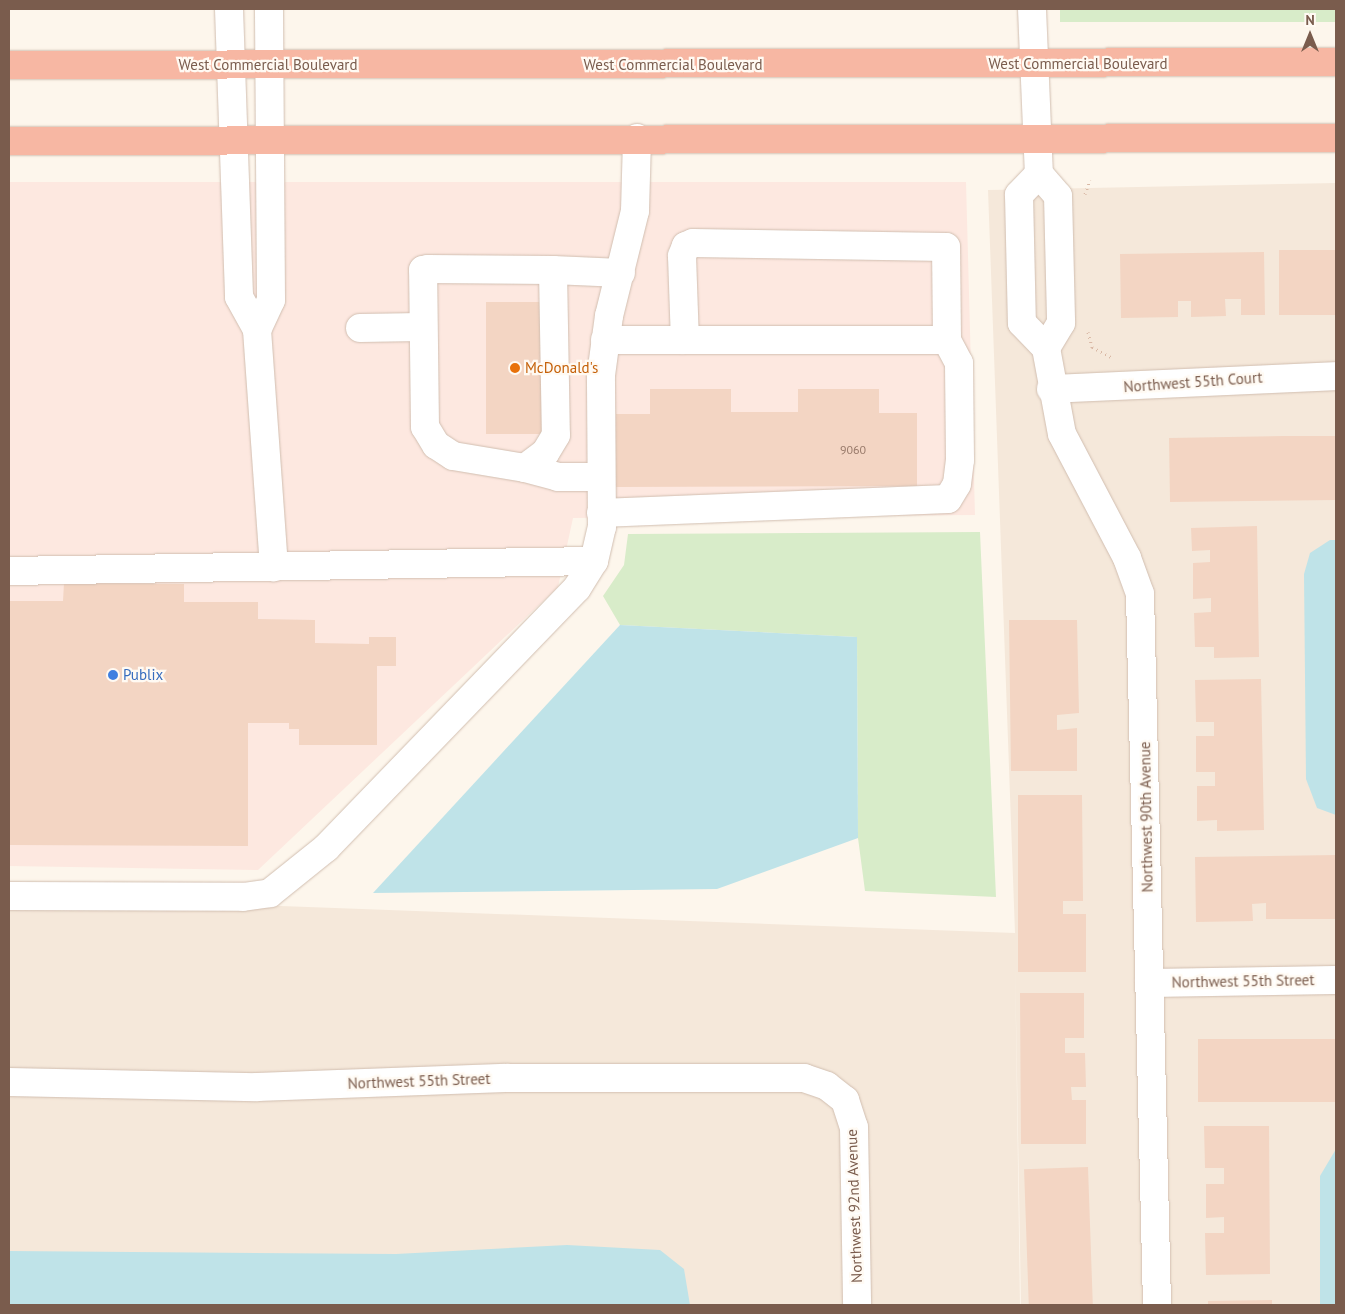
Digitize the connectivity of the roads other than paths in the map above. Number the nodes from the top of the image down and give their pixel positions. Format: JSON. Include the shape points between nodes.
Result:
{"nodes":[{"id":1,"x":229,"y":9,"type":"edge"},
{"id":2,"x":269,"y":9,"type":"edge"},
{"id":3,"x":1032,"y":9,"type":"edge"},
{"id":4,"x":1336,"y":62,"type":"edge"},
{"id":5,"x":1033,"y":64,"type":"junction"},
{"id":6,"x":9,"y":65,"type":"edge"},
{"id":7,"x":230,"y":65,"type":"junction"},
{"id":8,"x":268,"y":66,"type":"junction"},
{"id":9,"x":637,"y":138,"type":"junction"},
{"id":10,"x":1038,"y":138,"type":"junction"},
{"id":11,"x":1336,"y":138,"type":"edge"},
{"id":12,"x":231,"y":140,"type":"junction"},
{"id":13,"x":269,"y":140,"type":"junction"},
{"id":14,"x":9,"y":141,"type":"edge"},
{"id":15,"x":1039,"y":174,"type":"junction"},
{"id":16,"x":553,"y":270,"type":"junction"},
{"id":17,"x":621,"y":273,"type":"junction"},
{"id":18,"x":422,"y":327,"type":"junction"},
{"id":19,"x":360,"y":328,"type":"dead end"},
{"id":20,"x":257,"y":330,"type":"junction"},
{"id":21,"x":605,"y":340,"type":"junction"},
{"id":22,"x":685,"y":340,"type":"junction"},
{"id":23,"x":947,"y":340,"type":"junction"},
{"id":24,"x":1046,"y":348,"type":"junction"},
{"id":25,"x":1336,"y":376,"type":"edge"},
{"id":26,"x":1051,"y":388,"type":"junction"},
{"id":27,"x":525,"y":468,"type":"junction"},
{"id":28,"x":601,"y":478,"type":"junction"},
{"id":29,"x":601,"y":513,"type":"junction"},
{"id":30,"x":594,"y":561,"type":"junction"},
{"id":31,"x":274,"y":567,"type":"junction"},
{"id":32,"x":9,"y":571,"type":"edge"},
{"id":33,"x":9,"y":896,"type":"edge"},
{"id":34,"x":1336,"y":980,"type":"edge"},
{"id":35,"x":1149,"y":983,"type":"junction"},
{"id":36,"x":9,"y":1082,"type":"edge"},
{"id":37,"x":827,"y":1086,"type":"joint"},
{"id":38,"x":857,"y":1305,"type":"edge"},
{"id":39,"x":1157,"y":1305,"type":"edge"}],
"edges":[{"from":1,"to":7,"type":"street"},
{"from":2,"to":8,"type":"street"},
{"from":3,"to":5,"type":"street"},
{"from":4,"to":5,"type":"highway","name":"West Commercial Boulevard"},
{"from":5,"to":8,"type":"highway","name":"West Commercial Boulevard"},
{"from":5,"to":10,"type":"street"},
{"from":6,"to":7,"type":"highway","name":"West Commercial Boulevard"},
{"from":7,"to":8,"type":"highway","name":"West Commercial Boulevard"},
{"from":7,"to":12,"type":"street"},
{"from":8,"to":13,"type":"street"},
{"from":9,"to":10,"type":"highway"},
{"from":9,"to":13,"type":"highway"},
{"from":9,"to":17,"type":"street","via":[[635,211]]},
{"from":10,"to":11,"type":"highway"},
{"from":10,"to":15,"type":"street"},
{"from":12,"to":13,"type":"highway"},
{"from":12,"to":14,"type":"highway"},
{"from":12,"to":20,"type":"street","via":[[239,297]]},
{"from":13,"to":20,"type":"street","via":[[271,300]]},
{"from":15,"to":24,"type":"street","via":[[1058,196],[1061,323]]},
{"from":15,"to":24,"type":"street","via":[[1019,195],[1022,323]]},
{"from":16,"to":17,"type":"street"},
{"from":16,"to":18,"type":"street","via":[[424,270]]},
{"from":16,"to":27,"type":"street","via":[[556,435],[546,453]]},
{"from":17,"to":21,"type":"street"},
{"from":18,"to":19,"type":"street"},
{"from":18,"to":27,"type":"street","via":[[426,427],[436,445],[453,456]]},
{"from":20,"to":31,"type":"street"},
{"from":21,"to":22,"type":"street"},
{"from":21,"to":28,"type":"street"},
{"from":22,"to":23,"type":"street"},
{"from":22,"to":23,"type":"street","via":[[682,256],[686,246],[693,243],[939,243],[949,255]]},
{"from":23,"to":29,"type":"street","via":[[959,363],[960,460],[957,484],[948,499],[855,506]]},
{"from":24,"to":26,"type":"street","name":"Northwest 90th Avenue"},
{"from":25,"to":26,"type":"street","name":"Northwest 55th Court"},
{"from":26,"to":35,"type":"street","name":"Northwest 90th Avenue","via":[[1062,434],[1127,558],[1140,594]]},
{"from":27,"to":28,"type":"street","via":[[558,477]]},
{"from":28,"to":29,"type":"street"},
{"from":29,"to":30,"type":"street"},
{"from":30,"to":31,"type":"street"},
{"from":30,"to":33,"type":"street","via":[[578,588],[326,848],[270,893],[243,897]]},
{"from":31,"to":32,"type":"street"},
{"from":34,"to":35,"type":"street","name":"Northwest 55th Street"},
{"from":35,"to":39,"type":"street","name":"Northwest 90th Avenue"},
{"from":36,"to":37,"type":"street","name":"Northwest 55th Street","via":[[257,1086],[508,1078],[804,1078]]},
{"from":37,"to":38,"type":"street","name":"Northwest 92nd Avenue","via":[[845,1100],[854,1127]]}]}
